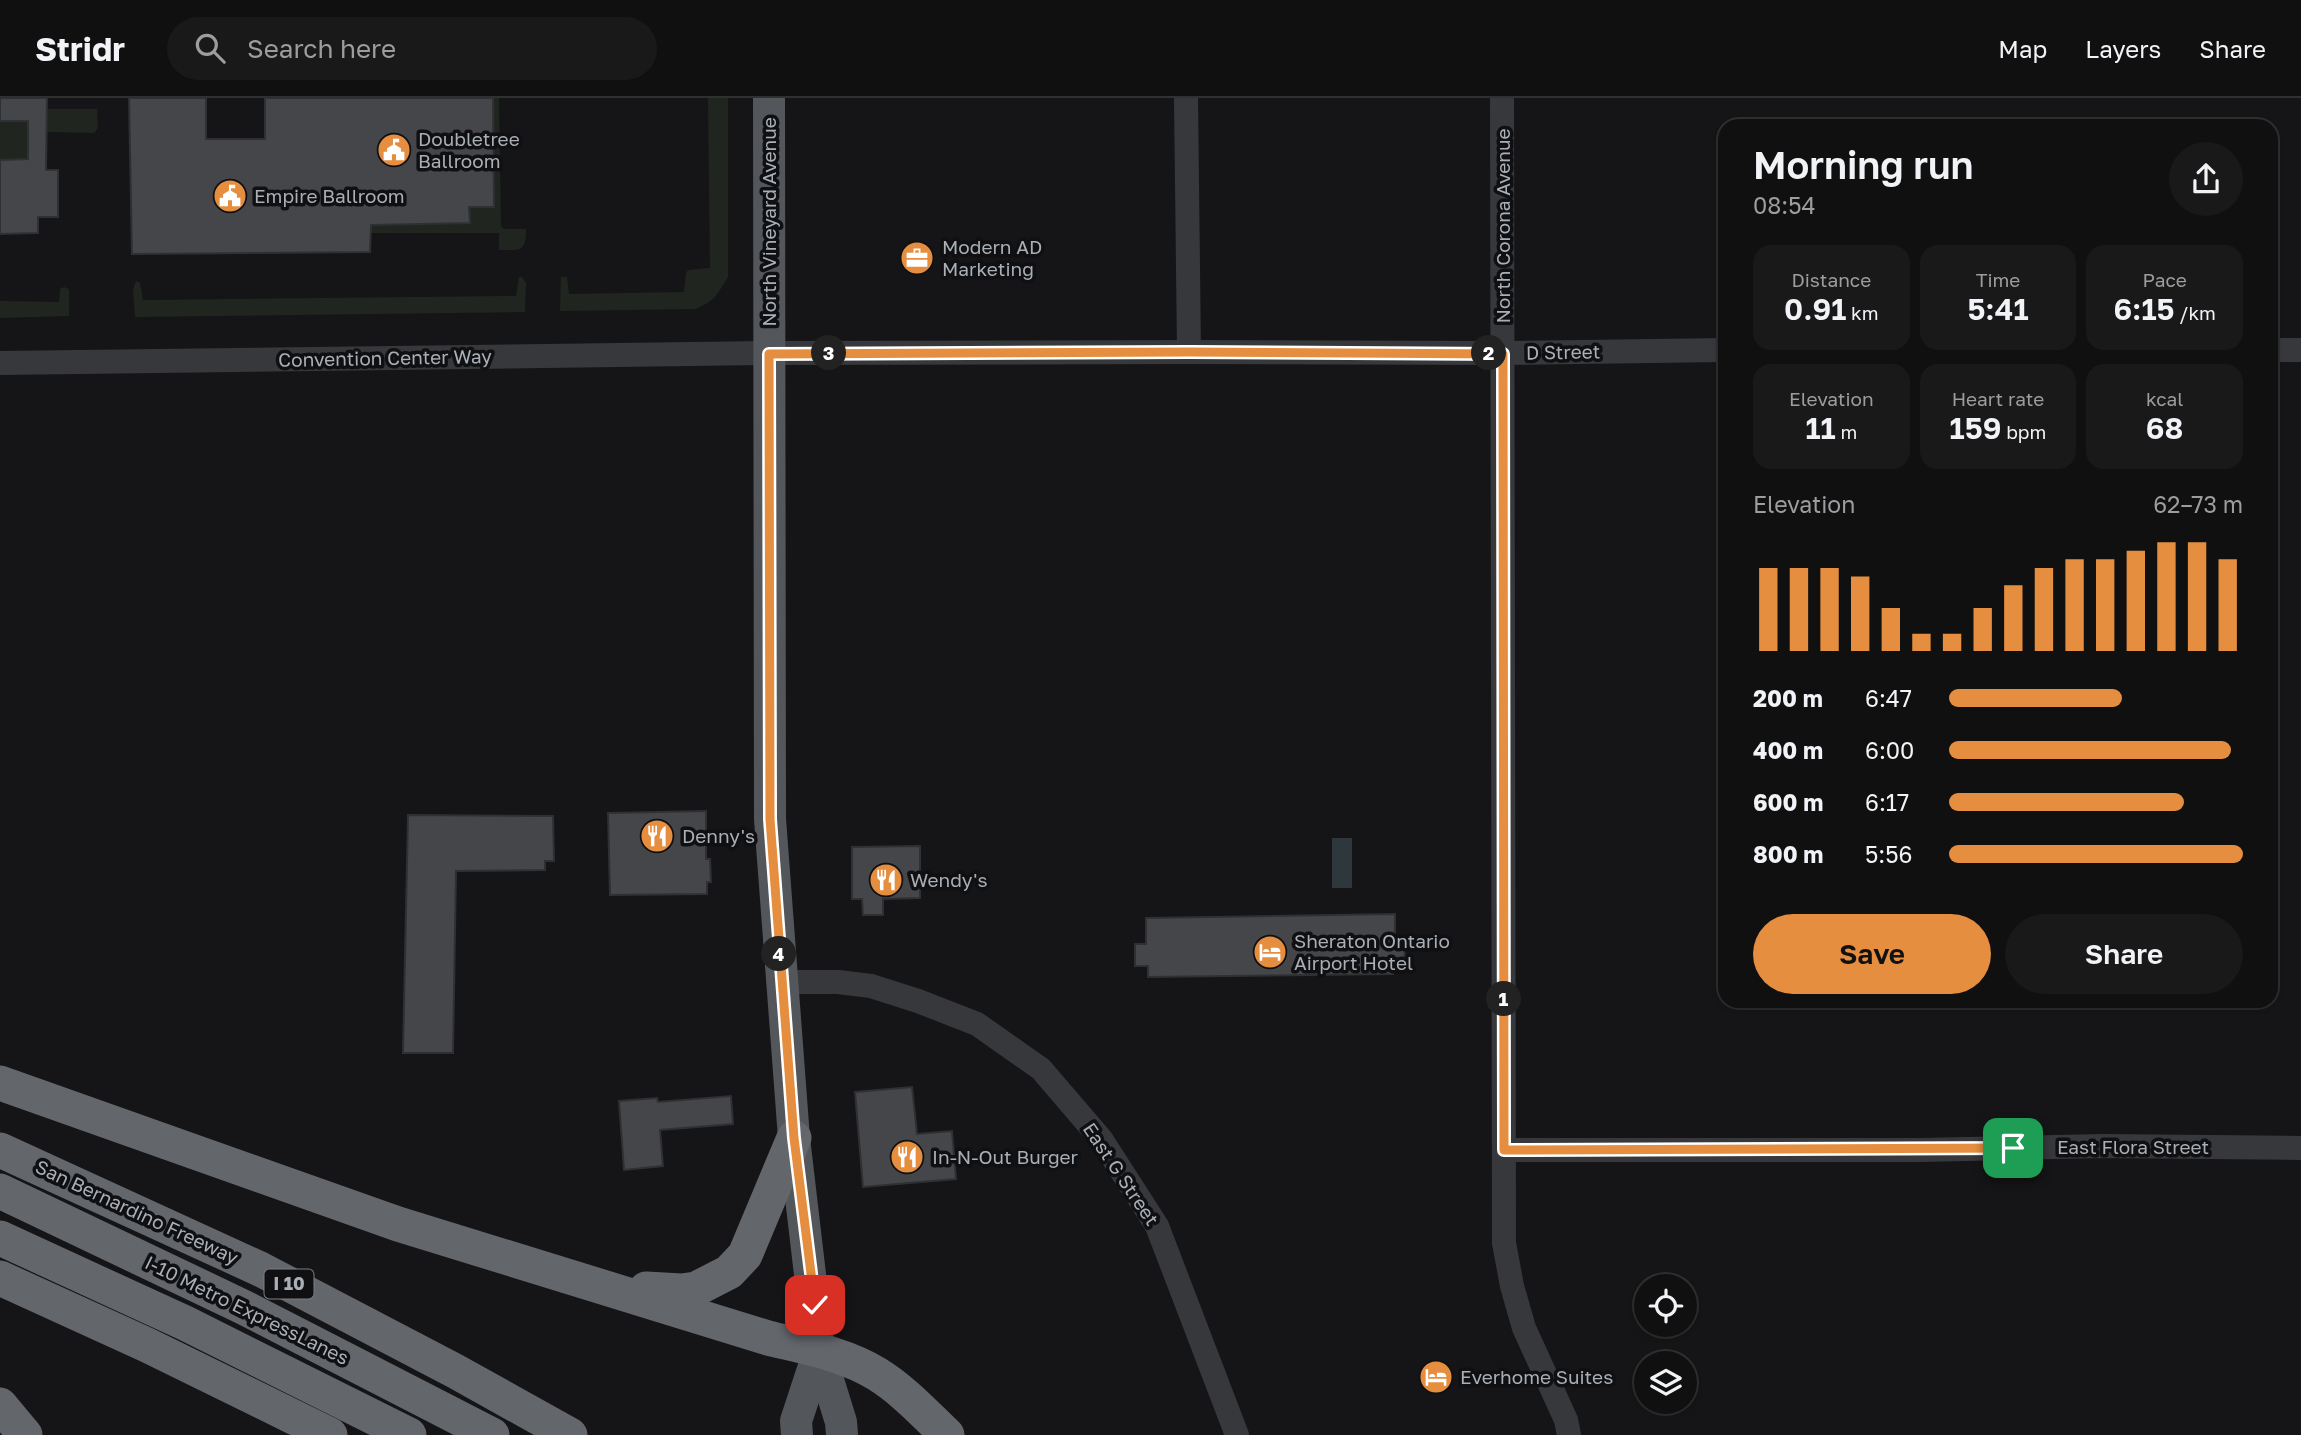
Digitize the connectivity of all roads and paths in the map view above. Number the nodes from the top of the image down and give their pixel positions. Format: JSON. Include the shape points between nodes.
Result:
{"nodes":[{"id":1,"x":769,"y":98,"type":"edge"},
{"id":2,"x":1186,"y":98,"type":"edge"},
{"id":3,"x":1502,"y":98,"type":"edge"},
{"id":4,"x":1718,"y":350,"type":"edge"},
{"id":5,"x":2278,"y":350,"type":"edge"},
{"id":6,"x":2301,"y":350,"type":"edge"},
{"id":7,"x":1189,"y":352,"type":"junction"},
{"id":8,"x":769,"y":354,"type":"junction"},
{"id":9,"x":1503,"y":354,"type":"junction"},
{"id":10,"x":0,"y":363,"type":"edge"},
{"id":11,"x":781,"y":982,"type":"junction"},
{"id":12,"x":0,"y":1083,"type":"edge"},
{"id":13,"x":794,"y":1138,"type":"junction"},
{"id":14,"x":2301,"y":1148,"type":"edge"},
{"id":15,"x":0,"y":1150,"type":"edge"},
{"id":16,"x":1504,"y":1150,"type":"junction"},
{"id":17,"x":0,"y":1191,"type":"edge"},
{"id":18,"x":0,"y":1238,"type":"edge"},
{"id":19,"x":0,"y":1278,"type":"edge"},
{"id":20,"x":586,"y":1284,"type":"junction"},
{"id":21,"x":819,"y":1351,"type":"junction"},
{"id":22,"x":0,"y":1405,"type":"edge"},
{"id":23,"x":25,"y":1435,"type":"edge"},
{"id":24,"x":330,"y":1435,"type":"edge"},
{"id":25,"x":409,"y":1435,"type":"edge"},
{"id":26,"x":492,"y":1435,"type":"edge"},
{"id":27,"x":570,"y":1435,"type":"edge"},
{"id":28,"x":797,"y":1435,"type":"edge"},
{"id":29,"x":842,"y":1435,"type":"edge"},
{"id":30,"x":947,"y":1435,"type":"edge"},
{"id":31,"x":1237,"y":1435,"type":"edge"},
{"id":32,"x":1569,"y":1435,"type":"edge"}],
"edges":[{"from":1,"to":8,"type":"main road","name":"North Vineyard Avenue"},
{"from":2,"to":7,"type":"street"},
{"from":3,"to":9,"type":"street","name":"North Corona Avenue"},
{"from":4,"to":9,"type":"street","name":"D Street"},
{"from":5,"to":6,"type":"street"},
{"from":7,"to":8,"type":"street","name":"D Street"},
{"from":7,"to":9,"type":"street","name":"D Street"},
{"from":8,"to":10,"type":"street","name":"Convention Center Way"},
{"from":8,"to":11,"type":"main road","name":"North Vineyard Avenue","via":[[770,819]]},
{"from":9,"to":16,"type":"street","name":"North Corona Avenue"},
{"from":11,"to":13,"type":"main road","name":"North Vineyard Avenue"},
{"from":11,"to":31,"type":"street","name":"East G Street","via":[[871,986],[918,1001],[977,1024],[1041,1069],[1101,1139],[1157,1226]]},
{"from":12,"to":20,"type":"highway","via":[[398,1224]]},
{"from":13,"to":20,"type":"highway","via":[[744,1255],[729,1272],[696,1289],[681,1291]]},
{"from":13,"to":21,"type":"main road","name":"North Vineyard Avenue"},
{"from":14,"to":16,"type":"street","name":"East Flora Street"},
{"from":15,"to":27,"type":"highway","name":"San Bernardino Freeway","number":"I 10","via":[[260,1269]]},
{"from":16,"to":32,"type":"street","name":"North Corona Avenue","via":[[1504,1243],[1512,1286],[1524,1328]]},
{"from":17,"to":26,"type":"highway","name":"I-10 Metro ExpressLanes","via":[[231,1301]]},
{"from":18,"to":25,"type":"highway","name":"I-10 Metro ExpressLanes","via":[[185,1323]]},
{"from":19,"to":24,"type":"highway"},
{"from":20,"to":21,"type":"highway"},
{"from":21,"to":28,"type":"main road","name":"North Vineyard Avenue","via":[[796,1421]]},
{"from":21,"to":29,"type":"main road","name":"North Vineyard Avenue"},
{"from":21,"to":30,"type":"highway","via":[[876,1373]]},
{"from":22,"to":23,"type":"highway"}]}
